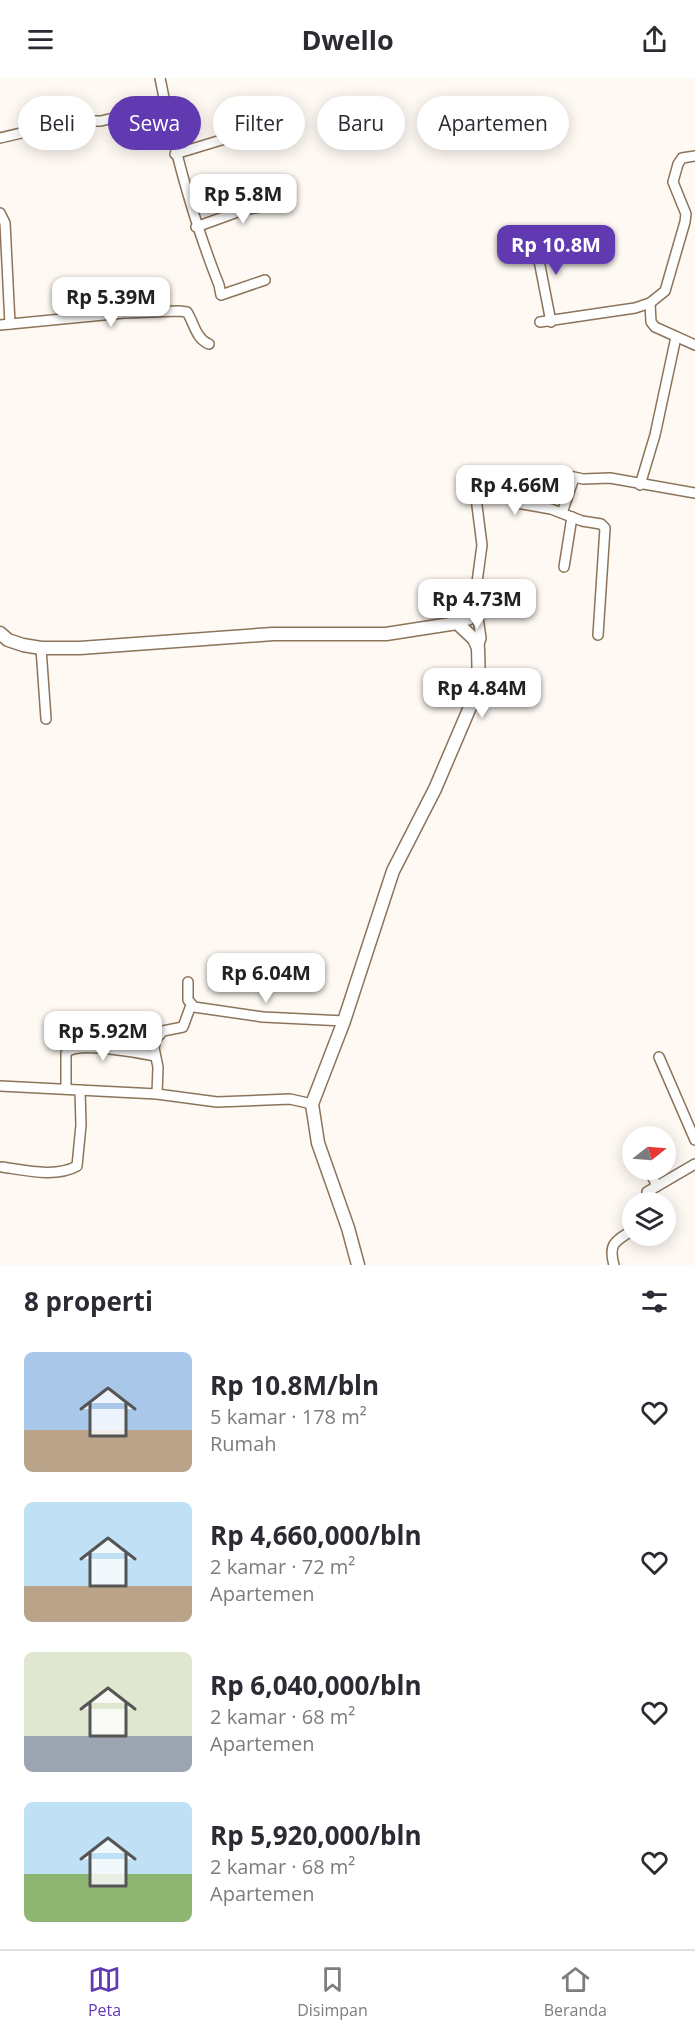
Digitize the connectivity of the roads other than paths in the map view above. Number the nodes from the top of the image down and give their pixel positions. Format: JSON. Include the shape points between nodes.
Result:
{"nodes":[{"id":1,"x":160,"y":78,"type":"edge"},
{"id":2,"x":163,"y":96,"type":"edge"},
{"id":3,"x":108,"y":119,"type":"edge"},
{"id":4,"x":0,"y":138,"type":"edge"},
{"id":5,"x":213,"y":143,"type":"edge"},
{"id":6,"x":174,"y":150,"type":"edge"},
{"id":7,"x":175,"y":154,"type":"junction"},
{"id":8,"x":695,"y":156,"type":"edge"},
{"id":9,"x":283,"y":203,"type":"dead end"},
{"id":10,"x":0,"y":213,"type":"edge"},
{"id":11,"x":196,"y":227,"type":"junction"},
{"id":12,"x":534,"y":235,"type":"dead end"},
{"id":13,"x":266,"y":280,"type":"dead end"},
{"id":14,"x":650,"y":303,"type":"junction"},
{"id":15,"x":540,"y":322,"type":"dead end"},
{"id":16,"x":551,"y":322,"type":"junction"},
{"id":17,"x":5,"y":325,"type":"edge"},
{"id":18,"x":676,"y":337,"type":"junction"},
{"id":19,"x":208,"y":344,"type":"dead end"},
{"id":20,"x":695,"y":345,"type":"edge"},
{"id":21,"x":556,"y":473,"type":"dead end"},
{"id":22,"x":574,"y":478,"type":"junction"},
{"id":23,"x":640,"y":485,"type":"junction"},
{"id":24,"x":695,"y":493,"type":"edge"},
{"id":25,"x":564,"y":509,"type":"junction"},
{"id":26,"x":572,"y":517,"type":"junction"},
{"id":27,"x":564,"y":567,"type":"dead end"},
{"id":28,"x":476,"y":610,"type":"junction"},
{"id":29,"x":457,"y":623,"type":"junction"},
{"id":30,"x":0,"y":633,"type":"edge"},
{"id":31,"x":598,"y":635,"type":"dead end"},
{"id":32,"x":41,"y":648,"type":"junction"},
{"id":33,"x":478,"y":648,"type":"junction"},
{"id":34,"x":46,"y":719,"type":"dead end"},
{"id":35,"x":188,"y":982,"type":"dead end"},
{"id":36,"x":191,"y":1005,"type":"junction"},
{"id":37,"x":344,"y":1021,"type":"junction"},
{"id":38,"x":155,"y":1056,"type":"junction"},
{"id":39,"x":659,"y":1057,"type":"dead end"},
{"id":40,"x":0,"y":1086,"type":"edge"},
{"id":41,"x":66,"y":1089,"type":"junction"},
{"id":42,"x":80,"y":1090,"type":"junction"},
{"id":43,"x":157,"y":1094,"type":"junction"},
{"id":44,"x":312,"y":1104,"type":"junction"},
{"id":45,"x":695,"y":1140,"type":"edge"},
{"id":46,"x":695,"y":1164,"type":"edge"},
{"id":47,"x":2,"y":1167,"type":"dead end"},
{"id":48,"x":654,"y":1180,"type":"edge"},
{"id":49,"x":657,"y":1186,"type":"junction"},
{"id":50,"x":647,"y":1192,"type":"edge"},
{"id":51,"x":622,"y":1238,"type":"edge"},
{"id":52,"x":358,"y":1265,"type":"edge"},
{"id":53,"x":614,"y":1265,"type":"edge"}],
"edges":[{"from":1,"to":2,"type":"street"},
{"from":3,"to":4,"type":"street","via":[[72,121]]},
{"from":5,"to":7,"type":"street"},
{"from":6,"to":7,"type":"street"},
{"from":7,"to":11,"type":"street"},
{"from":8,"to":14,"type":"street","via":[[682,158],[678,164],[673,182],[686,214],[685,222],[665,291]]},
{"from":9,"to":11,"type":"street","via":[[243,210]]},
{"from":10,"to":17,"type":"street","via":[[4,223]]},
{"from":11,"to":13,"type":"street","via":[[221,295]]},
{"from":12,"to":16,"type":"street"},
{"from":14,"to":16,"type":"street","via":[[635,309]]},
{"from":14,"to":18,"type":"street","via":[[651,322]]},
{"from":15,"to":16,"type":"street"},
{"from":17,"to":19,"type":"street","via":[[179,310],[186,312],[197,334]]},
{"from":18,"to":20,"type":"street"},
{"from":18,"to":23,"type":"street"},
{"from":21,"to":22,"type":"street"},
{"from":22,"to":23,"type":"street","via":[[610,478]]},
{"from":22,"to":25,"type":"street"},
{"from":23,"to":24,"type":"street"},
{"from":25,"to":26,"type":"street"},
{"from":25,"to":28,"type":"street","via":[[527,506],[483,483],[477,486],[482,545]]},
{"from":26,"to":27,"type":"street"},
{"from":26,"to":31,"type":"street","via":[[602,524],[607,534]]},
{"from":28,"to":29,"type":"street","via":[[469,620]]},
{"from":28,"to":33,"type":"street","via":[[481,638]]},
{"from":29,"to":32,"type":"street","via":[[386,634],[273,634]]},
{"from":29,"to":33,"type":"street"},
{"from":30,"to":32,"type":"street","via":[[8,640]]},
{"from":32,"to":34,"type":"street"},
{"from":33,"to":37,"type":"street","via":[[479,686],[435,789],[393,871]]},
{"from":35,"to":36,"type":"street"},
{"from":36,"to":37,"type":"street","via":[[263,1017]]},
{"from":36,"to":38,"type":"street","via":[[183,1027],[158,1034]]},
{"from":37,"to":44,"type":"street"},
{"from":38,"to":41,"type":"street","via":[[74,1048],[66,1053]]},
{"from":38,"to":43,"type":"street"},
{"from":39,"to":45,"type":"street"},
{"from":40,"to":41,"type":"street"},
{"from":41,"to":42,"type":"street"},
{"from":42,"to":43,"type":"street"},
{"from":42,"to":47,"type":"street","via":[[77,1166],[38,1171]]},
{"from":43,"to":44,"type":"street","via":[[217,1102],[290,1099]]},
{"from":44,"to":52,"type":"street","via":[[318,1143]]},
{"from":46,"to":49,"type":"street"},
{"from":48,"to":49,"type":"street"},
{"from":49,"to":50,"type":"street"},
{"from":51,"to":53,"type":"street","via":[[612,1245]]}]}
